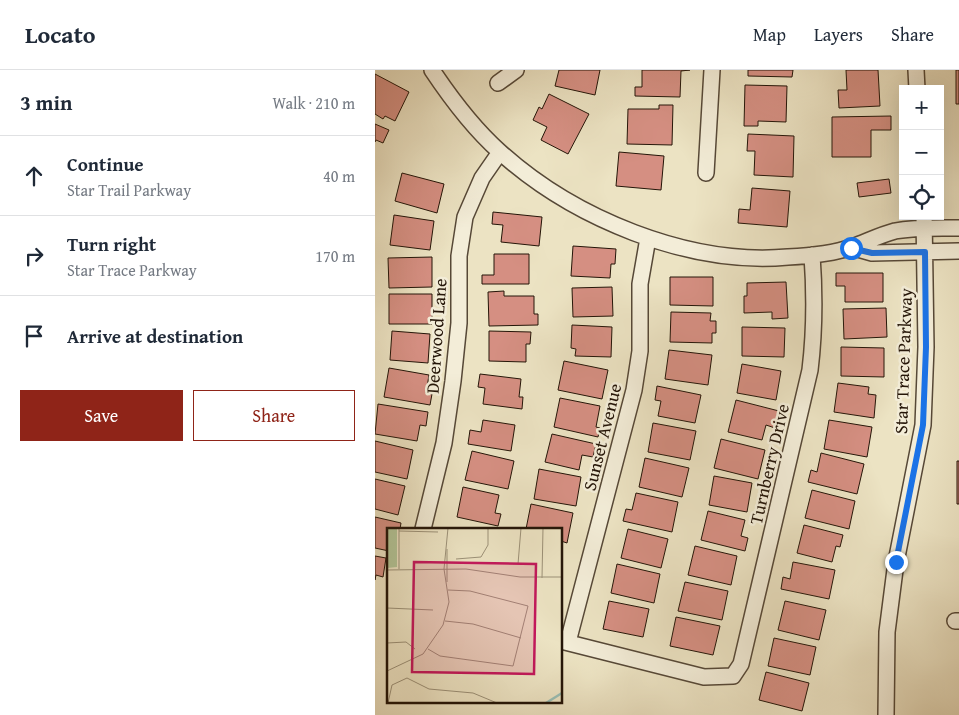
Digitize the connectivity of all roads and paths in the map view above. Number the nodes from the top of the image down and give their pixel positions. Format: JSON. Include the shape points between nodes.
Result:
{"nodes":[{"id":1,"x":432,"y":70,"type":"edge"},
{"id":2,"x":516,"y":70,"type":"edge"},
{"id":3,"x":712,"y":70,"type":"edge"},
{"id":4,"x":916,"y":70,"type":"edge"},
{"id":5,"x":498,"y":83,"type":"dead end"},
{"id":6,"x":917,"y":85,"type":"edge"},
{"id":7,"x":500,"y":152,"type":"junction"},
{"id":8,"x":706,"y":174,"type":"dead end"},
{"id":9,"x":925,"y":222,"type":"edge"},
{"id":10,"x":959,"y":228,"type":"edge"},
{"id":11,"x":648,"y":238,"type":"junction"},
{"id":12,"x":851,"y":248,"type":"junction"},
{"id":13,"x":925,"y":252,"type":"junction"},
{"id":14,"x":959,"y":252,"type":"edge"},
{"id":15,"x":812,"y":255,"type":"junction"},
{"id":16,"x":423,"y":528,"type":"edge"},
{"id":17,"x":564,"y":641,"type":"edge"},
{"id":18,"x":886,"y":715,"type":"edge"}],
"edges":[{"from":1,"to":7,"type":"street","via":[[457,106]]},
{"from":2,"to":5,"type":"street"},
{"from":3,"to":8,"type":"street"},
{"from":4,"to":6,"type":"street"},
{"from":7,"to":11,"type":"street","via":[[570,203],[610,224]]},
{"from":7,"to":16,"type":"street","name":"Deerwood Lane","via":[[481,178],[465,217],[459,256],[459,323],[453,381],[444,443]]},
{"from":9,"to":10,"type":"street"},
{"from":9,"to":12,"type":"street"},
{"from":9,"to":13,"type":"street","name":"Star Trace Parkway"},
{"from":11,"to":15,"type":"street","via":[[715,254],[751,258]]},
{"from":11,"to":17,"type":"street","name":"Sunset Avenue","via":[[640,284],[640,351],[634,390]]},
{"from":12,"to":13,"type":"street","via":[[872,253]]},
{"from":12,"to":15,"type":"street"},
{"from":13,"to":14,"type":"street"},
{"from":13,"to":18,"type":"street","name":"Star Trace Parkway","via":[[923,425],[887,632]]},
{"from":15,"to":17,"type":"street","name":"Turnberry Drive","via":[[815,329],[810,370],[741,664],[733,676],[704,677]]}]}
